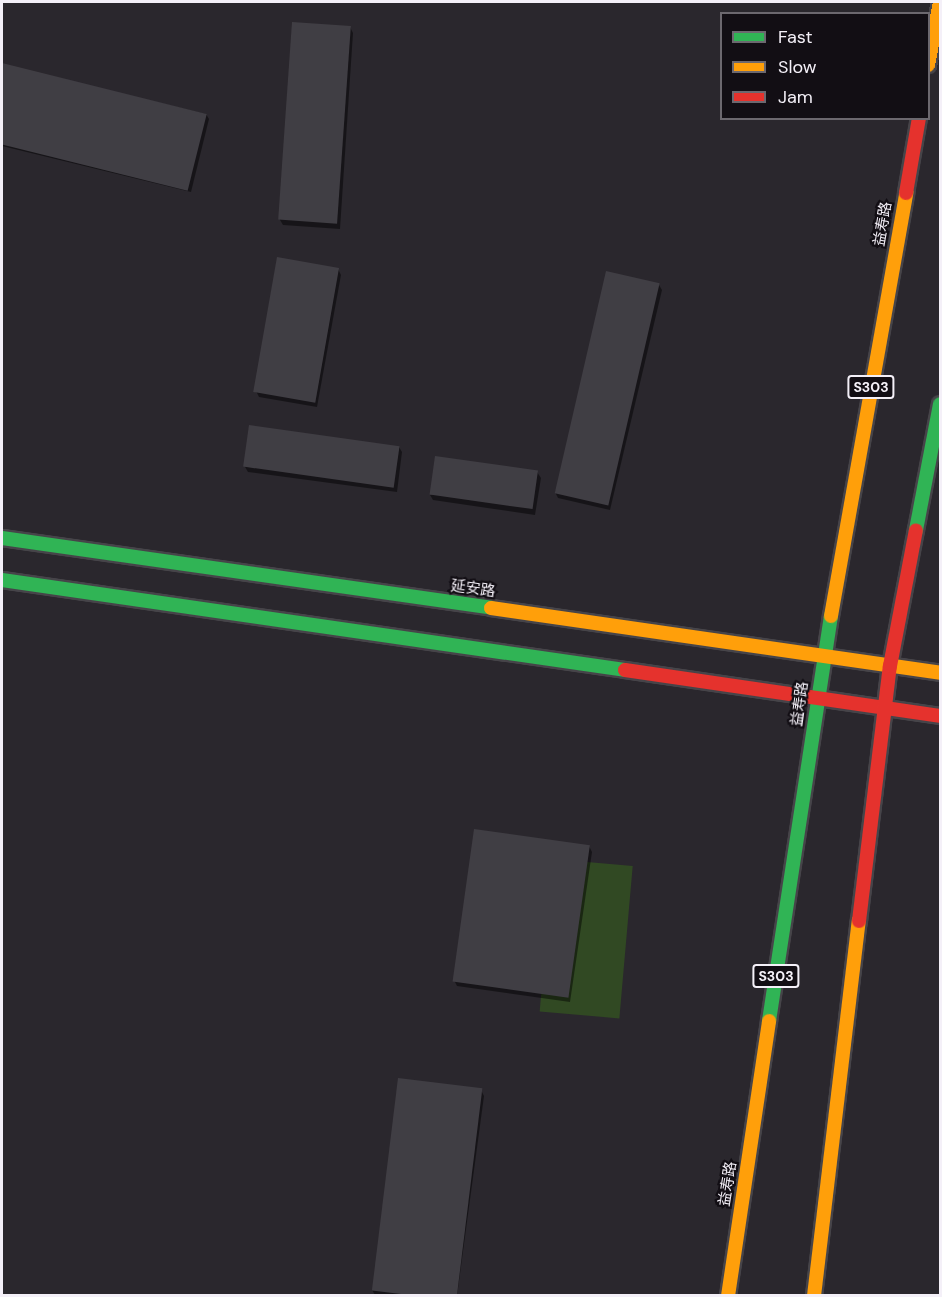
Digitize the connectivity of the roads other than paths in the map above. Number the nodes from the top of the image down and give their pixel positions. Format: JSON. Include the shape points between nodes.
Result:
{"nodes":[{"id":1,"x":940,"y":2,"type":"edge"},
{"id":2,"x":930,"y":54,"type":"edge"},
{"id":3,"x":919,"y":120,"type":"edge"},
{"id":4,"x":940,"y":404,"type":"edge"},
{"id":5,"x":2,"y":538,"type":"edge"},
{"id":6,"x":2,"y":580,"type":"edge"},
{"id":7,"x":824,"y":655,"type":"junction"},
{"id":8,"x":890,"y":666,"type":"junction"},
{"id":9,"x":940,"y":673,"type":"edge"},
{"id":10,"x":818,"y":699,"type":"junction"},
{"id":11,"x":884,"y":708,"type":"junction"},
{"id":12,"x":940,"y":716,"type":"edge"},
{"id":13,"x":728,"y":1296,"type":"edge"},
{"id":14,"x":814,"y":1296,"type":"edge"}],
"edges":[{"from":1,"to":2,"type":"main road"},
{"from":3,"to":7,"type":"main road","name":"益寿路","number":"S303"},
{"from":4,"to":8,"type":"main road"},
{"from":5,"to":7,"type":"main road","name":"延安路"},
{"from":6,"to":10,"type":"main road"},
{"from":7,"to":8,"type":"main road","name":"延安路"},
{"from":7,"to":10,"type":"main road","name":"益寿路","number":"S303"},
{"from":8,"to":9,"type":"main road","name":"延安路"},
{"from":8,"to":11,"type":"main road"},
{"from":10,"to":11,"type":"main road"},
{"from":10,"to":13,"type":"main road","name":"益寿路","number":"S303"},
{"from":11,"to":12,"type":"main road"},
{"from":11,"to":14,"type":"main road"}]}
